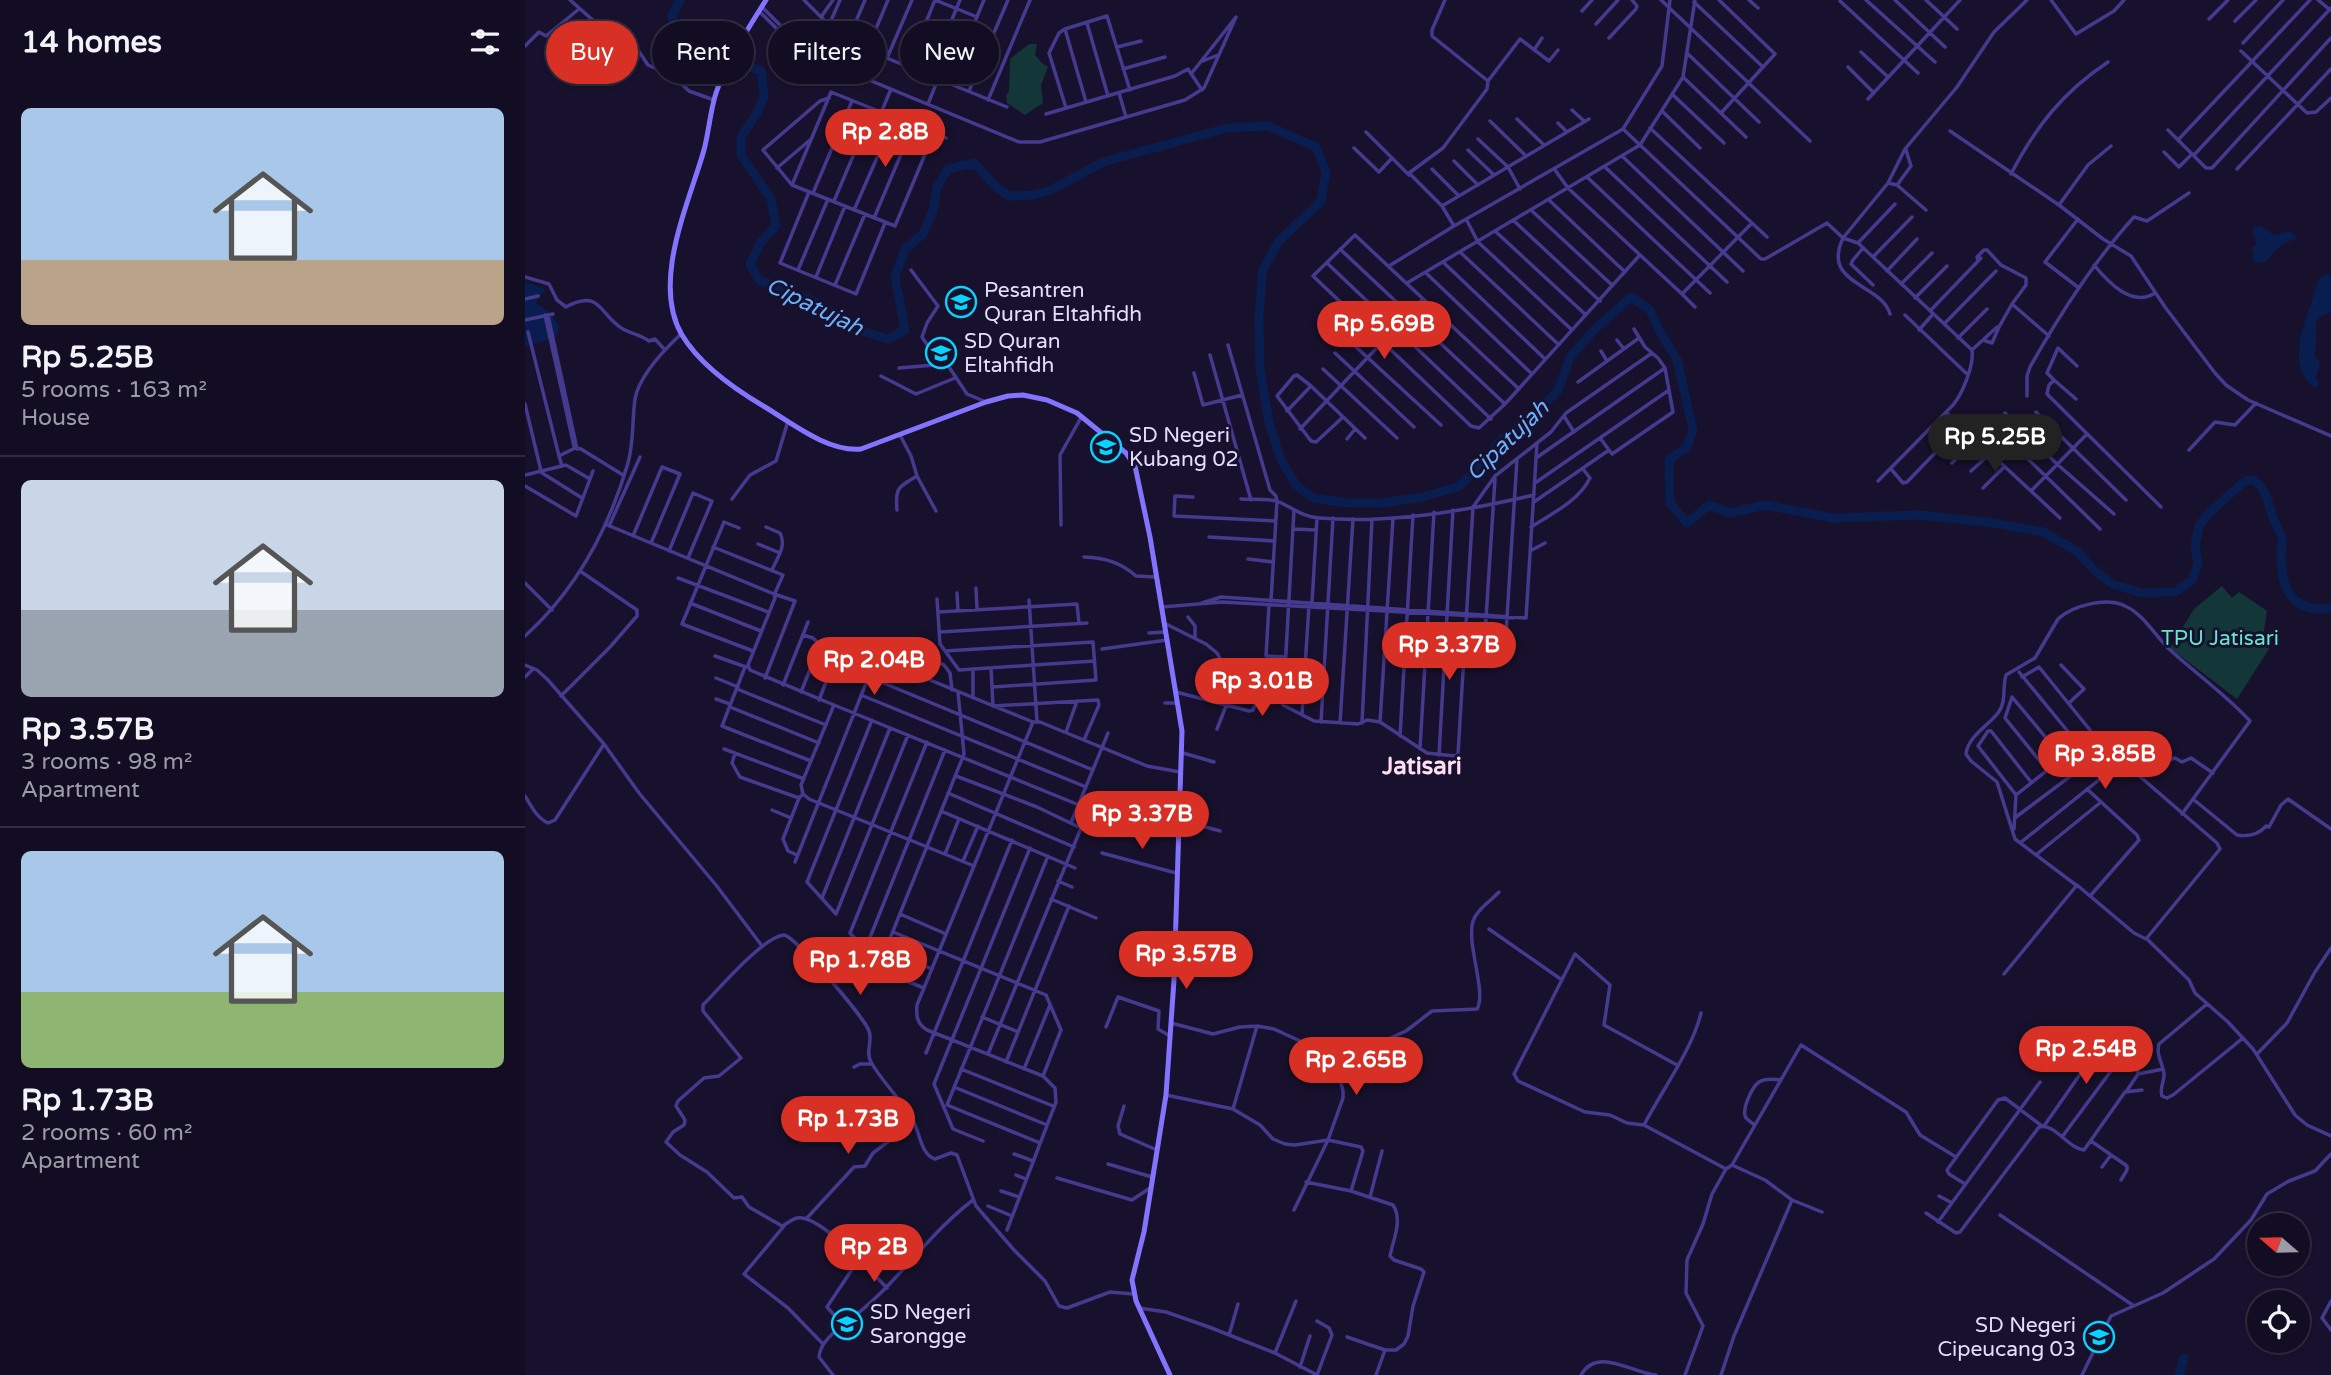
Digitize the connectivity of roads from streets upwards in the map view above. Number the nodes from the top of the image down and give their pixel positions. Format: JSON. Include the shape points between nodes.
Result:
{"nodes":[{"id":1,"x":569,"y":0,"type":"edge"},
{"id":2,"x":766,"y":0,"type":"edge"},
{"id":3,"x":832,"y":0,"type":"edge"},
{"id":4,"x":840,"y":0,"type":"edge"},
{"id":5,"x":865,"y":0,"type":"edge"},
{"id":6,"x":888,"y":0,"type":"edge"},
{"id":7,"x":912,"y":0,"type":"edge"},
{"id":8,"x":960,"y":0,"type":"edge"},
{"id":9,"x":984,"y":0,"type":"edge"},
{"id":10,"x":1008,"y":0,"type":"edge"},
{"id":11,"x":1030,"y":0,"type":"edge"},
{"id":12,"x":1445,"y":0,"type":"edge"},
{"id":13,"x":1592,"y":0,"type":"edge"},
{"id":14,"x":1618,"y":0,"type":"edge"},
{"id":15,"x":1632,"y":0,"type":"edge"},
{"id":16,"x":1661,"y":0,"type":"edge"},
{"id":17,"x":1670,"y":0,"type":"edge"},
{"id":18,"x":1719,"y":0,"type":"edge"},
{"id":19,"x":1749,"y":0,"type":"edge"},
{"id":20,"x":1866,"y":0,"type":"edge"},
{"id":21,"x":1895,"y":0,"type":"edge"},
{"id":22,"x":1926,"y":0,"type":"edge"},
{"id":23,"x":2027,"y":0,"type":"edge"},
{"id":24,"x":2050,"y":0,"type":"edge"},
{"id":25,"x":2124,"y":0,"type":"edge"},
{"id":26,"x":2228,"y":0,"type":"edge"},
{"id":27,"x":2256,"y":0,"type":"edge"},
{"id":28,"x":2310,"y":0,"type":"edge"},
{"id":29,"x":2318,"y":0,"type":"edge"},
{"id":30,"x":806,"y":1,"type":"edge"},
{"id":31,"x":1694,"y":1,"type":"edge"},
{"id":32,"x":1840,"y":1,"type":"edge"},
{"id":33,"x":1958,"y":1,"type":"edge"},
{"id":34,"x":2281,"y":1,"type":"edge"},
{"id":35,"x":579,"y":8,"type":"junction"},
{"id":36,"x":1669,"y":8,"type":"junction"},
{"id":37,"x":1758,"y":8,"type":"dead end"},
{"id":38,"x":760,"y":9,"type":"junction"},
{"id":39,"x":956,"y":9,"type":"junction"},
{"id":40,"x":2330,"y":10,"type":"edge"},
{"id":41,"x":1582,"y":11,"type":"dead end"},
{"id":42,"x":821,"y":17,"type":"junction"},
{"id":43,"x":977,"y":17,"type":"junction"},
{"id":44,"x":1944,"y":17,"type":"junction"},
{"id":45,"x":2209,"y":19,"type":"dead end"},
{"id":46,"x":773,"y":21,"type":"edge"},
{"id":47,"x":825,"y":21,"type":"edge"},
{"id":48,"x":831,"y":21,"type":"edge"},
{"id":49,"x":856,"y":21,"type":"edge"},
{"id":50,"x":879,"y":21,"type":"edge"},
{"id":51,"x":926,"y":21,"type":"edge"},
{"id":52,"x":951,"y":21,"type":"edge"},
{"id":53,"x":975,"y":21,"type":"edge"},
{"id":54,"x":2235,"y":21,"type":"dead end"},
{"id":55,"x":1087,"y":23,"type":"junction"},
{"id":56,"x":1596,"y":24,"type":"dead end"},
{"id":57,"x":1691,"y":28,"type":"junction"},
{"id":58,"x":1065,"y":29,"type":"junction"},
{"id":59,"x":1957,"y":29,"type":"dead end"},
{"id":60,"x":1930,"y":32,"type":"junction"},
{"id":61,"x":1542,"y":38,"type":"dead end"},
{"id":62,"x":1609,"y":38,"type":"dead end"},
{"id":63,"x":2331,"y":38,"type":"edge"},
{"id":64,"x":1141,"y":41,"type":"dead end"},
{"id":65,"x":2243,"y":43,"type":"dead end"},
{"id":66,"x":525,"y":46,"type":"edge"},
{"id":67,"x":1916,"y":46,"type":"junction"},
{"id":68,"x":1117,"y":47,"type":"junction"},
{"id":69,"x":1945,"y":47,"type":"dead end"},
{"id":70,"x":1534,"y":50,"type":"junction"},
{"id":71,"x":1558,"y":50,"type":"dead end"},
{"id":72,"x":2241,"y":51,"type":"dead end"},
{"id":73,"x":1861,"y":52,"type":"dead end"},
{"id":74,"x":1687,"y":53,"type":"junction"},
{"id":75,"x":1219,"y":55,"type":"junction"},
{"id":76,"x":1165,"y":57,"type":"dead end"},
{"id":77,"x":887,"y":58,"type":"joint"},
{"id":78,"x":1903,"y":61,"type":"junction"},
{"id":79,"x":1201,"y":62,"type":"junction"},
{"id":80,"x":1935,"y":62,"type":"dead end"},
{"id":81,"x":2108,"y":62,"type":"dead end"},
{"id":82,"x":2252,"y":62,"type":"junction"},
{"id":83,"x":900,"y":63,"type":"edge"},
{"id":84,"x":1763,"y":66,"type":"junction"},
{"id":85,"x":1848,"y":67,"type":"dead end"},
{"id":86,"x":1123,"y":69,"type":"junction"},
{"id":87,"x":2331,"y":69,"type":"edge"},
{"id":88,"x":1918,"y":73,"type":"dead end"},
{"id":89,"x":1191,"y":74,"type":"junction"},
{"id":90,"x":2267,"y":76,"type":"junction"},
{"id":91,"x":1683,"y":77,"type":"junction"},
{"id":92,"x":1888,"y":77,"type":"junction"},
{"id":93,"x":1488,"y":81,"type":"junction"},
{"id":94,"x":1749,"y":83,"type":"junction"},
{"id":95,"x":878,"y":84,"type":"edge"},
{"id":96,"x":936,"y":84,"type":"edge"},
{"id":97,"x":951,"y":84,"type":"edge"},
{"id":98,"x":891,"y":89,"type":"junction"},
{"id":99,"x":1130,"y":90,"type":"junction"},
{"id":100,"x":1202,"y":90,"type":"junction"},
{"id":101,"x":2283,"y":90,"type":"junction"},
{"id":102,"x":969,"y":92,"type":"junction"},
{"id":103,"x":1119,"y":93,"type":"junction"},
{"id":104,"x":1874,"y":93,"type":"junction"},
{"id":105,"x":1672,"y":94,"type":"junction"},
{"id":106,"x":1108,"y":96,"type":"junction"},
{"id":107,"x":829,"y":98,"type":"junction"},
{"id":108,"x":1735,"y":98,"type":"junction"},
{"id":109,"x":2331,"y":98,"type":"edge"},
{"id":110,"x":1868,"y":99,"type":"dead end"},
{"id":111,"x":714,"y":100,"type":"junction"},
{"id":112,"x":988,"y":100,"type":"junction"},
{"id":113,"x":852,"y":101,"type":"junction"},
{"id":114,"x":1086,"y":103,"type":"junction"},
{"id":115,"x":927,"y":104,"type":"junction"},
{"id":116,"x":2297,"y":104,"type":"junction"},
{"id":117,"x":1007,"y":107,"type":"dead end"},
{"id":118,"x":1066,"y":108,"type":"junction"},
{"id":119,"x":873,"y":109,"type":"junction"},
{"id":120,"x":1573,"y":110,"type":"dead end"},
{"id":121,"x":1662,"y":111,"type":"junction"},
{"id":122,"x":881,"y":113,"type":"junction"},
{"id":123,"x":1721,"y":113,"type":"junction"},
{"id":124,"x":1046,"y":114,"type":"dead end"},
{"id":125,"x":1126,"y":117,"type":"junction"},
{"id":126,"x":894,"y":118,"type":"junction"},
{"id":127,"x":1517,"y":119,"type":"dead end"},
{"id":128,"x":1589,"y":119,"type":"dead end"},
{"id":129,"x":1490,"y":121,"type":"dead end"},
{"id":130,"x":1584,"y":121,"type":"junction"},
{"id":131,"x":1759,"y":122,"type":"dead end"},
{"id":132,"x":1558,"y":123,"type":"dead end"},
{"id":133,"x":913,"y":126,"type":"junction"},
{"id":134,"x":1650,"y":128,"type":"junction"},
{"id":135,"x":1622,"y":130,"type":"junction"},
{"id":136,"x":2168,"y":130,"type":"dead end"},
{"id":137,"x":1950,"y":131,"type":"dead end"},
{"id":138,"x":1366,"y":132,"type":"dead end"},
{"id":139,"x":1567,"y":132,"type":"junction"},
{"id":140,"x":934,"y":133,"type":"junction"},
{"id":141,"x":1746,"y":137,"type":"dead end"},
{"id":142,"x":946,"y":138,"type":"dead end"},
{"id":143,"x":811,"y":139,"type":"junction"},
{"id":144,"x":1478,"y":139,"type":"dead end"},
{"id":145,"x":2178,"y":140,"type":"junction"},
{"id":146,"x":1810,"y":141,"type":"dead end"},
{"id":147,"x":1724,"y":143,"type":"dead end"},
{"id":148,"x":1544,"y":145,"type":"junction"},
{"id":149,"x":1640,"y":145,"type":"junction"},
{"id":150,"x":2111,"y":146,"type":"dead end"},
{"id":151,"x":1354,"y":148,"type":"dead end"},
{"id":152,"x":1700,"y":148,"type":"dead end"},
{"id":153,"x":1905,"y":149,"type":"junction"},
{"id":154,"x":1468,"y":150,"type":"dead end"},
{"id":155,"x":2164,"y":152,"type":"dead end"},
{"id":156,"x":2193,"y":155,"type":"junction"},
{"id":157,"x":1526,"y":156,"type":"junction"},
{"id":158,"x":1622,"y":156,"type":"junction"},
{"id":159,"x":1392,"y":158,"type":"junction"},
{"id":160,"x":1454,"y":162,"type":"dead end"},
{"id":161,"x":1508,"y":167,"type":"junction"},
{"id":162,"x":1605,"y":167,"type":"junction"},
{"id":163,"x":777,"y":168,"type":"junction"},
{"id":164,"x":1432,"y":169,"type":"dead end"},
{"id":165,"x":2237,"y":169,"type":"dead end"},
{"id":166,"x":1555,"y":170,"type":"junction"},
{"id":167,"x":1409,"y":174,"type":"junction"},
{"id":168,"x":2011,"y":174,"type":"junction"},
{"id":169,"x":1494,"y":175,"type":"junction"},
{"id":170,"x":1587,"y":177,"type":"junction"},
{"id":171,"x":1888,"y":183,"type":"junction"},
{"id":172,"x":792,"y":185,"type":"junction"},
{"id":173,"x":1478,"y":185,"type":"junction"},
{"id":174,"x":1897,"y":185,"type":"junction"},
{"id":175,"x":1568,"y":188,"type":"junction"},
{"id":176,"x":1520,"y":189,"type":"junction"},
{"id":177,"x":811,"y":192,"type":"junction"},
{"id":178,"x":2189,"y":193,"type":"dead end"},
{"id":179,"x":1459,"y":196,"type":"junction"},
{"id":180,"x":828,"y":199,"type":"junction"},
{"id":181,"x":1549,"y":200,"type":"junction"},
{"id":182,"x":833,"y":202,"type":"junction"},
{"id":183,"x":1895,"y":204,"type":"dead end"},
{"id":184,"x":2059,"y":205,"type":"junction"},
{"id":185,"x":845,"y":206,"type":"junction"},
{"id":186,"x":1442,"y":206,"type":"junction"},
{"id":187,"x":853,"y":210,"type":"junction"},
{"id":188,"x":1531,"y":210,"type":"junction"},
{"id":189,"x":1926,"y":210,"type":"dead end"},
{"id":190,"x":865,"y":214,"type":"junction"},
{"id":191,"x":1912,"y":217,"type":"dead end"},
{"id":192,"x":874,"y":218,"type":"junction"},
{"id":193,"x":1466,"y":219,"type":"junction"},
{"id":194,"x":2078,"y":219,"type":"junction"},
{"id":195,"x":1513,"y":220,"type":"junction"},
{"id":196,"x":885,"y":223,"type":"junction"},
{"id":197,"x":1752,"y":223,"type":"junction"},
{"id":198,"x":1454,"y":226,"type":"junction"},
{"id":199,"x":1495,"y":231,"type":"junction"},
{"id":200,"x":1767,"y":237,"type":"dead end"},
{"id":201,"x":1737,"y":238,"type":"junction"},
{"id":202,"x":1843,"y":238,"type":"junction"},
{"id":203,"x":1917,"y":239,"type":"dead end"},
{"id":204,"x":1478,"y":242,"type":"junction"},
{"id":205,"x":1858,"y":243,"type":"junction"},
{"id":206,"x":2110,"y":243,"type":"junction"},
{"id":207,"x":1863,"y":248,"type":"junction"},
{"id":208,"x":1341,"y":249,"type":"junction"},
{"id":209,"x":1460,"y":252,"type":"junction"},
{"id":210,"x":1723,"y":252,"type":"junction"},
{"id":211,"x":1932,"y":253,"type":"dead end"},
{"id":212,"x":1639,"y":256,"type":"junction"},
{"id":213,"x":1873,"y":257,"type":"junction"},
{"id":214,"x":1327,"y":262,"type":"junction"},
{"id":215,"x":1443,"y":262,"type":"junction"},
{"id":216,"x":1947,"y":265,"type":"dead end"},
{"id":217,"x":2094,"y":265,"type":"junction"},
{"id":218,"x":1710,"y":266,"type":"junction"},
{"id":219,"x":1389,"y":267,"type":"junction"},
{"id":220,"x":798,"y":270,"type":"junction"},
{"id":221,"x":911,"y":270,"type":"dead end"},
{"id":222,"x":1743,"y":271,"type":"dead end"},
{"id":223,"x":1887,"y":271,"type":"junction"},
{"id":224,"x":1996,"y":271,"type":"dead end"},
{"id":225,"x":1625,"y":272,"type":"junction"},
{"id":226,"x":1426,"y":273,"type":"junction"},
{"id":227,"x":525,"y":277,"type":"edge"},
{"id":228,"x":816,"y":277,"type":"junction"},
{"id":229,"x":1696,"y":279,"type":"junction"},
{"id":230,"x":1727,"y":282,"type":"dead end"},
{"id":231,"x":1407,"y":283,"type":"junction"},
{"id":232,"x":1901,"y":284,"type":"junction"},
{"id":233,"x":835,"y":285,"type":"junction"},
{"id":234,"x":1873,"y":285,"type":"dead end"},
{"id":235,"x":1612,"y":286,"type":"junction"},
{"id":236,"x":2078,"y":288,"type":"junction"},
{"id":237,"x":1710,"y":293,"type":"dead end"},
{"id":238,"x":2155,"y":293,"type":"junction"},
{"id":239,"x":1682,"y":294,"type":"junction"},
{"id":240,"x":538,"y":296,"type":"dead end"},
{"id":241,"x":1915,"y":298,"type":"junction"},
{"id":242,"x":525,"y":299,"type":"edge"},
{"id":243,"x":1423,"y":299,"type":"junction"},
{"id":244,"x":1599,"y":301,"type":"junction"},
{"id":245,"x":2012,"y":304,"type":"junction"},
{"id":246,"x":1695,"y":307,"type":"dead end"},
{"id":247,"x":1987,"y":309,"type":"dead end"},
{"id":248,"x":1932,"y":313,"type":"junction"},
{"id":249,"x":1410,"y":314,"type":"junction"},
{"id":250,"x":1890,"y":314,"type":"dead end"},
{"id":251,"x":1586,"y":315,"type":"junction"},
{"id":252,"x":1905,"y":316,"type":"dead end"},
{"id":253,"x":525,"y":320,"type":"edge"},
{"id":254,"x":1944,"y":324,"type":"junction"},
{"id":255,"x":1999,"y":327,"type":"junction"},
{"id":256,"x":1634,"y":329,"type":"dead end"},
{"id":257,"x":1396,"y":330,"type":"junction"},
{"id":258,"x":1572,"y":330,"type":"junction"},
{"id":259,"x":1919,"y":330,"type":"junction"},
{"id":260,"x":528,"y":332,"type":"dead end"},
{"id":261,"x":681,"y":334,"type":"junction"},
{"id":262,"x":1343,"y":335,"type":"dead end"},
{"id":263,"x":2049,"y":336,"type":"junction"},
{"id":264,"x":1639,"y":338,"type":"junction"},
{"id":265,"x":1958,"y":338,"type":"junction"},
{"id":266,"x":1617,"y":340,"type":"dead end"},
{"id":267,"x":1983,"y":340,"type":"junction"},
{"id":268,"x":528,"y":341,"type":"edge"},
{"id":269,"x":1383,"y":344,"type":"junction"},
{"id":270,"x":1559,"y":344,"type":"junction"},
{"id":271,"x":1228,"y":345,"type":"dead end"},
{"id":272,"x":1624,"y":349,"type":"junction"},
{"id":273,"x":664,"y":350,"type":"junction"},
{"id":274,"x":1972,"y":350,"type":"junction"},
{"id":275,"x":1601,"y":351,"type":"dead end"},
{"id":276,"x":1335,"y":353,"type":"dead end"},
{"id":277,"x":1652,"y":353,"type":"junction"},
{"id":278,"x":1210,"y":355,"type":"dead end"},
{"id":279,"x":941,"y":359,"type":"junction"},
{"id":280,"x":1368,"y":359,"type":"junction"},
{"id":281,"x":1545,"y":359,"type":"junction"},
{"id":282,"x":1608,"y":360,"type":"junction"},
{"id":283,"x":2077,"y":366,"type":"dead end"},
{"id":284,"x":899,"y":368,"type":"dead end"},
{"id":285,"x":1665,"y":368,"type":"junction"},
{"id":286,"x":1323,"y":369,"type":"dead end"},
{"id":287,"x":1194,"y":373,"type":"dead end"},
{"id":288,"x":1356,"y":373,"type":"junction"},
{"id":289,"x":1531,"y":373,"type":"junction"},
{"id":290,"x":1967,"y":374,"type":"junction"},
{"id":291,"x":881,"y":376,"type":"dead end"},
{"id":292,"x":955,"y":378,"type":"junction"},
{"id":293,"x":2055,"y":380,"type":"junction"},
{"id":294,"x":1578,"y":382,"type":"dead end"},
{"id":295,"x":1311,"y":386,"type":"junction"},
{"id":296,"x":1341,"y":387,"type":"junction"},
{"id":297,"x":1519,"y":389,"type":"junction"},
{"id":298,"x":1669,"y":390,"type":"junction"},
{"id":299,"x":1243,"y":395,"type":"junction"},
{"id":300,"x":2027,"y":396,"type":"dead end"},
{"id":301,"x":2076,"y":399,"type":"dead end"},
{"id":302,"x":1223,"y":400,"type":"junction"},
{"id":303,"x":986,"y":402,"type":"junction"},
{"id":304,"x":1327,"y":402,"type":"junction"},
{"id":305,"x":2256,"y":403,"type":"junction"},
{"id":306,"x":525,"y":404,"type":"edge"},
{"id":307,"x":1505,"y":404,"type":"junction"},
{"id":308,"x":1287,"y":411,"type":"junction"},
{"id":309,"x":2036,"y":412,"type":"dead end"},
{"id":310,"x":1947,"y":413,"type":"junction"},
{"id":311,"x":2005,"y":413,"type":"dead end"},
{"id":312,"x":1082,"y":416,"type":"junction"},
{"id":313,"x":1564,"y":416,"type":"junction"},
{"id":314,"x":1343,"y":417,"type":"junction"},
{"id":315,"x":1491,"y":419,"type":"junction"},
{"id":316,"x":789,"y":421,"type":"junction"},
{"id":317,"x":1993,"y":424,"type":"dead end"},
{"id":318,"x":1441,"y":425,"type":"dead end"},
{"id":319,"x":1414,"y":427,"type":"dead end"},
{"id":320,"x":1961,"y":427,"type":"junction"},
{"id":321,"x":1300,"y":429,"type":"junction"},
{"id":322,"x":1356,"y":429,"type":"junction"},
{"id":323,"x":1574,"y":432,"type":"junction"},
{"id":324,"x":900,"y":434,"type":"junction"},
{"id":325,"x":2087,"y":434,"type":"junction"},
{"id":326,"x":2331,"y":436,"type":"edge"},
{"id":327,"x":1365,"y":438,"type":"dead end"},
{"id":328,"x":1397,"y":438,"type":"dead end"},
{"id":329,"x":1600,"y":438,"type":"junction"},
{"id":330,"x":1347,"y":439,"type":"dead end"},
{"id":331,"x":1974,"y":441,"type":"junction"},
{"id":332,"x":1537,"y":443,"type":"junction"},
{"id":333,"x":576,"y":448,"type":"junction"},
{"id":334,"x":2073,"y":449,"type":"junction"},
{"id":335,"x":1609,"y":450,"type":"junction"},
{"id":336,"x":2189,"y":450,"type":"dead end"},
{"id":337,"x":1991,"y":453,"type":"junction"},
{"id":338,"x":559,"y":456,"type":"junction"},
{"id":339,"x":640,"y":457,"type":"dead end"},
{"id":340,"x":1536,"y":458,"type":"junction"},
{"id":341,"x":1517,"y":459,"type":"junction"},
{"id":342,"x":1952,"y":463,"type":"dead end"},
{"id":343,"x":2057,"y":464,"type":"junction"},
{"id":344,"x":562,"y":466,"type":"junction"},
{"id":345,"x":2004,"y":467,"type":"junction"},
{"id":346,"x":1582,"y":469,"type":"junction"},
{"id":347,"x":1891,"y":469,"type":"junction"},
{"id":348,"x":540,"y":471,"type":"junction"},
{"id":349,"x":593,"y":471,"type":"dead end"},
{"id":350,"x":1971,"y":471,"type":"dead end"},
{"id":351,"x":525,"y":475,"type":"edge"},
{"id":352,"x":623,"y":475,"type":"junction"},
{"id":353,"x":917,"y":476,"type":"junction"},
{"id":354,"x":1495,"y":476,"type":"junction"},
{"id":355,"x":2046,"y":477,"type":"junction"},
{"id":356,"x":590,"y":479,"type":"junction"},
{"id":357,"x":1878,"y":481,"type":"dead end"},
{"id":358,"x":1535,"y":483,"type":"junction"},
{"id":359,"x":525,"y":486,"type":"edge"},
{"id":360,"x":1983,"y":488,"type":"dead end"},
{"id":361,"x":2031,"y":491,"type":"junction"},
{"id":362,"x":1535,"y":495,"type":"junction"},
{"id":363,"x":1193,"y":497,"type":"dead end"},
{"id":364,"x":583,"y":498,"type":"junction"},
{"id":365,"x":732,"y":499,"type":"dead end"},
{"id":366,"x":1241,"y":499,"type":"dead end"},
{"id":367,"x":1251,"y":500,"type":"junction"},
{"id":368,"x":1514,"y":500,"type":"junction"},
{"id":369,"x":2126,"y":500,"type":"dead end"},
{"id":370,"x":1277,"y":501,"type":"junction"},
{"id":371,"x":1534,"y":502,"type":"junction"},
{"id":372,"x":1493,"y":504,"type":"junction"},
{"id":373,"x":1473,"y":507,"type":"junction"},
{"id":374,"x":2161,"y":507,"type":"dead end"},
{"id":375,"x":897,"y":510,"type":"dead end"},
{"id":376,"x":1294,"y":510,"type":"junction"},
{"id":377,"x":1453,"y":510,"type":"junction"},
{"id":378,"x":936,"y":511,"type":"dead end"},
{"id":379,"x":1434,"y":512,"type":"junction"},
{"id":380,"x":2114,"y":514,"type":"dead end"},
{"id":381,"x":1413,"y":515,"type":"junction"},
{"id":382,"x":1393,"y":518,"type":"junction"},
{"id":383,"x":2060,"y":518,"type":"dead end"},
{"id":384,"x":1317,"y":519,"type":"junction"},
{"id":385,"x":1333,"y":519,"type":"junction"},
{"id":386,"x":1353,"y":519,"type":"junction"},
{"id":387,"x":1372,"y":519,"type":"junction"},
{"id":388,"x":1275,"y":521,"type":"junction"},
{"id":389,"x":607,"y":525,"type":"junction"},
{"id":390,"x":1061,"y":525,"type":"dead end"},
{"id":391,"x":766,"y":527,"type":"dead end"},
{"id":392,"x":1531,"y":527,"type":"junction"},
{"id":393,"x":739,"y":528,"type":"dead end"},
{"id":394,"x":2100,"y":528,"type":"dead end"},
{"id":395,"x":1293,"y":529,"type":"junction"},
{"id":396,"x":1316,"y":530,"type":"junction"},
{"id":397,"x":633,"y":536,"type":"junction"},
{"id":398,"x":1209,"y":537,"type":"dead end"},
{"id":399,"x":1275,"y":541,"type":"junction"},
{"id":400,"x":1545,"y":543,"type":"dead end"},
{"id":401,"x":651,"y":544,"type":"junction"},
{"id":402,"x":758,"y":544,"type":"dead end"},
{"id":403,"x":713,"y":547,"type":"junction"},
{"id":404,"x":669,"y":551,"type":"junction"},
{"id":405,"x":1530,"y":551,"type":"junction"},
{"id":406,"x":780,"y":553,"type":"junction"},
{"id":407,"x":1084,"y":557,"type":"dead end"},
{"id":408,"x":688,"y":558,"type":"junction"},
{"id":409,"x":1248,"y":559,"type":"dead end"},
{"id":410,"x":1273,"y":562,"type":"junction"},
{"id":411,"x":705,"y":566,"type":"junction"},
{"id":412,"x":772,"y":570,"type":"junction"},
{"id":413,"x":580,"y":571,"type":"junction"},
{"id":414,"x":1156,"y":577,"type":"junction"},
{"id":415,"x":678,"y":578,"type":"dead end"},
{"id":416,"x":525,"y":583,"type":"edge"},
{"id":417,"x":698,"y":585,"type":"junction"},
{"id":418,"x":976,"y":588,"type":"dead end"},
{"id":419,"x":957,"y":593,"type":"dead end"},
{"id":420,"x":774,"y":594,"type":"junction"},
{"id":421,"x":937,"y":599,"type":"dead end"},
{"id":422,"x":1029,"y":600,"type":"dead end"},
{"id":423,"x":690,"y":603,"type":"junction"},
{"id":424,"x":1270,"y":603,"type":"junction"},
{"id":425,"x":1288,"y":604,"type":"junction"},
{"id":426,"x":1310,"y":605,"type":"junction"},
{"id":427,"x":1029,"y":606,"type":"junction"},
{"id":428,"x":1328,"y":606,"type":"junction"},
{"id":429,"x":1160,"y":607,"type":"junction"},
{"id":430,"x":1347,"y":608,"type":"junction"},
{"id":431,"x":977,"y":609,"type":"junction"},
{"id":432,"x":1367,"y":609,"type":"junction"},
{"id":433,"x":552,"y":610,"type":"junction"},
{"id":434,"x":1387,"y":610,"type":"junction"},
{"id":435,"x":958,"y":611,"type":"junction"},
{"id":436,"x":1407,"y":611,"type":"junction"},
{"id":437,"x":938,"y":612,"type":"junction"},
{"id":438,"x":1427,"y":612,"type":"junction"},
{"id":439,"x":769,"y":613,"type":"junction"},
{"id":440,"x":1447,"y":614,"type":"junction"},
{"id":441,"x":1467,"y":615,"type":"junction"},
{"id":442,"x":1487,"y":616,"type":"junction"},
{"id":443,"x":1188,"y":617,"type":"dead end"},
{"id":444,"x":1507,"y":617,"type":"junction"},
{"id":445,"x":808,"y":622,"type":"dead end"},
{"id":446,"x":1163,"y":622,"type":"junction"},
{"id":447,"x":1079,"y":623,"type":"junction"},
{"id":448,"x":1087,"y":623,"type":"dead end"},
{"id":449,"x":1031,"y":625,"type":"junction"},
{"id":450,"x":761,"y":631,"type":"junction"},
{"id":451,"x":940,"y":632,"type":"junction"},
{"id":452,"x":1149,"y":632,"type":"dead end"},
{"id":453,"x":1165,"y":632,"type":"junction"},
{"id":454,"x":803,"y":635,"type":"junction"},
{"id":455,"x":525,"y":636,"type":"edge"},
{"id":456,"x":1194,"y":637,"type":"junction"},
{"id":457,"x":1167,"y":640,"type":"junction"},
{"id":458,"x":1032,"y":644,"type":"junction"},
{"id":459,"x":1101,"y":649,"type":"dead end"},
{"id":460,"x":1505,"y":649,"type":"dead end"},
{"id":461,"x":754,"y":651,"type":"junction"},
{"id":462,"x":945,"y":651,"type":"junction"},
{"id":463,"x":715,"y":656,"type":"dead end"},
{"id":464,"x":1286,"y":657,"type":"junction"},
{"id":465,"x":1094,"y":661,"type":"junction"},
{"id":466,"x":1033,"y":663,"type":"junction"},
{"id":467,"x":525,"y":665,"type":"edge"},
{"id":468,"x":1483,"y":665,"type":"dead end"},
{"id":469,"x":2061,"y":665,"type":"dead end"},
{"id":470,"x":747,"y":666,"type":"junction"},
{"id":471,"x":894,"y":666,"type":"junction"},
{"id":472,"x":991,"y":667,"type":"junction"},
{"id":473,"x":533,"y":668,"type":"junction"},
{"id":474,"x":831,"y":669,"type":"dead end"},
{"id":475,"x":972,"y":669,"type":"junction"},
{"id":476,"x":525,"y":677,"type":"edge"},
{"id":477,"x":869,"y":677,"type":"junction"},
{"id":478,"x":716,"y":678,"type":"dead end"},
{"id":479,"x":765,"y":678,"type":"junction"},
{"id":480,"x":1034,"y":683,"type":"junction"},
{"id":481,"x":783,"y":685,"type":"junction"},
{"id":482,"x":993,"y":687,"type":"junction"},
{"id":483,"x":737,"y":688,"type":"junction"},
{"id":484,"x":955,"y":691,"type":"junction"},
{"id":485,"x":1176,"y":691,"type":"junction"},
{"id":486,"x":801,"y":692,"type":"junction"},
{"id":487,"x":861,"y":695,"type":"junction"},
{"id":488,"x":561,"y":696,"type":"junction"},
{"id":489,"x":973,"y":698,"type":"junction"},
{"id":490,"x":716,"y":699,"type":"dead end"},
{"id":491,"x":819,"y":699,"type":"junction"},
{"id":492,"x":1077,"y":701,"type":"junction"},
{"id":493,"x":1035,"y":703,"type":"junction"},
{"id":494,"x":1165,"y":703,"type":"dead end"},
{"id":495,"x":1178,"y":703,"type":"junction"},
{"id":496,"x":2069,"y":703,"type":"junction"},
{"id":497,"x":834,"y":705,"type":"junction"},
{"id":498,"x":730,"y":706,"type":"junction"},
{"id":499,"x":993,"y":706,"type":"junction"},
{"id":500,"x":1226,"y":706,"type":"junction"},
{"id":501,"x":854,"y":713,"type":"junction"},
{"id":502,"x":960,"y":714,"type":"junction"},
{"id":503,"x":1302,"y":715,"type":"junction"},
{"id":504,"x":716,"y":720,"type":"dead end"},
{"id":505,"x":872,"y":720,"type":"junction"},
{"id":506,"x":1035,"y":722,"type":"junction"},
{"id":507,"x":1321,"y":722,"type":"junction"},
{"id":508,"x":1380,"y":722,"type":"junction"},
{"id":509,"x":723,"y":723,"type":"junction"},
{"id":510,"x":1340,"y":723,"type":"junction"},
{"id":511,"x":1362,"y":723,"type":"junction"},
{"id":512,"x":826,"y":725,"type":"junction"},
{"id":513,"x":890,"y":728,"type":"junction"},
{"id":514,"x":1217,"y":729,"type":"dead end"},
{"id":515,"x":1066,"y":732,"type":"junction"},
{"id":516,"x":1108,"y":733,"type":"dead end"},
{"id":517,"x":908,"y":735,"type":"junction"},
{"id":518,"x":962,"y":736,"type":"junction"},
{"id":519,"x":1400,"y":736,"type":"junction"},
{"id":520,"x":1025,"y":740,"type":"junction"},
{"id":521,"x":1084,"y":740,"type":"junction"},
{"id":522,"x":927,"y":742,"type":"junction"},
{"id":523,"x":819,"y":743,"type":"junction"},
{"id":524,"x":604,"y":744,"type":"junction"},
{"id":525,"x":2079,"y":745,"type":"junction"},
{"id":526,"x":2136,"y":746,"type":"dead end"},
{"id":527,"x":1102,"y":748,"type":"junction"},
{"id":528,"x":725,"y":749,"type":"dead end"},
{"id":529,"x":1420,"y":749,"type":"junction"},
{"id":530,"x":945,"y":750,"type":"junction"},
{"id":531,"x":735,"y":753,"type":"junction"},
{"id":532,"x":1182,"y":753,"type":"junction"},
{"id":533,"x":1439,"y":755,"type":"junction"},
{"id":534,"x":963,"y":757,"type":"junction"},
{"id":535,"x":1017,"y":758,"type":"junction"},
{"id":536,"x":2063,"y":758,"type":"junction"},
{"id":537,"x":2092,"y":760,"type":"junction"},
{"id":538,"x":811,"y":761,"type":"junction"},
{"id":539,"x":2166,"y":761,"type":"dead end"},
{"id":540,"x":1214,"y":762,"type":"dead end"},
{"id":541,"x":2047,"y":769,"type":"junction"},
{"id":542,"x":1093,"y":770,"type":"junction"},
{"id":543,"x":1182,"y":773,"type":"junction"},
{"id":544,"x":2213,"y":773,"type":"junction"},
{"id":545,"x":956,"y":776,"type":"junction"},
{"id":546,"x":1010,"y":776,"type":"junction"},
{"id":547,"x":804,"y":779,"type":"junction"},
{"id":548,"x":2031,"y":782,"type":"junction"},
{"id":549,"x":1086,"y":787,"type":"junction"},
{"id":550,"x":2087,"y":789,"type":"junction"},
{"id":551,"x":949,"y":793,"type":"junction"},
{"id":552,"x":803,"y":794,"type":"junction"},
{"id":553,"x":1003,"y":794,"type":"junction"},
{"id":554,"x":2016,"y":794,"type":"junction"},
{"id":555,"x":525,"y":796,"type":"edge"},
{"id":556,"x":799,"y":798,"type":"junction"},
{"id":557,"x":2193,"y":799,"type":"junction"},
{"id":558,"x":818,"y":802,"type":"junction"},
{"id":559,"x":2101,"y":802,"type":"junction"},
{"id":560,"x":1079,"y":805,"type":"junction"},
{"id":561,"x":836,"y":809,"type":"junction"},
{"id":562,"x":772,"y":810,"type":"dead end"},
{"id":563,"x":941,"y":811,"type":"junction"},
{"id":564,"x":995,"y":813,"type":"junction"},
{"id":565,"x":2182,"y":814,"type":"junction"},
{"id":566,"x":854,"y":817,"type":"junction"},
{"id":567,"x":2015,"y":817,"type":"junction"},
{"id":568,"x":791,"y":818,"type":"junction"},
{"id":569,"x":959,"y":819,"type":"junction"},
{"id":570,"x":1071,"y":823,"type":"junction"},
{"id":571,"x":873,"y":824,"type":"junction"},
{"id":572,"x":1180,"y":825,"type":"junction"},
{"id":573,"x":978,"y":826,"type":"junction"},
{"id":574,"x":2331,"y":829,"type":"edge"},
{"id":575,"x":891,"y":831,"type":"junction"},
{"id":576,"x":988,"y":831,"type":"junction"},
{"id":577,"x":1220,"y":831,"type":"dead end"},
{"id":578,"x":2013,"y":832,"type":"junction"},
{"id":579,"x":909,"y":838,"type":"junction"},
{"id":580,"x":1011,"y":840,"type":"junction"},
{"id":581,"x":2020,"y":843,"type":"junction"},
{"id":582,"x":927,"y":846,"type":"junction"},
{"id":583,"x":1074,"y":847,"type":"junction"},
{"id":584,"x":1030,"y":848,"type":"junction"},
{"id":585,"x":1102,"y":853,"type":"dead end"},
{"id":586,"x":945,"y":854,"type":"junction"},
{"id":587,"x":2036,"y":854,"type":"junction"},
{"id":588,"x":797,"y":855,"type":"junction"},
{"id":589,"x":1048,"y":856,"type":"junction"},
{"id":590,"x":963,"y":861,"type":"junction"},
{"id":591,"x":795,"y":862,"type":"dead end"},
{"id":592,"x":1066,"y":864,"type":"junction"},
{"id":593,"x":974,"y":866,"type":"junction"},
{"id":594,"x":1076,"y":868,"type":"dead end"},
{"id":595,"x":1176,"y":873,"type":"junction"},
{"id":596,"x":1058,"y":881,"type":"junction"},
{"id":597,"x":2076,"y":886,"type":"junction"},
{"id":598,"x":1072,"y":887,"type":"dead end"},
{"id":599,"x":1499,"y":892,"type":"dead end"},
{"id":600,"x":2091,"y":895,"type":"junction"},
{"id":601,"x":821,"y":898,"type":"junction"},
{"id":602,"x":1051,"y":899,"type":"junction"},
{"id":603,"x":1069,"y":906,"type":"junction"},
{"id":604,"x":900,"y":914,"type":"junction"},
{"id":605,"x":1096,"y":918,"type":"dead end"},
{"id":606,"x":1489,"y":929,"type":"dead end"},
{"id":607,"x":893,"y":932,"type":"junction"},
{"id":608,"x":946,"y":934,"type":"junction"},
{"id":609,"x":2146,"y":939,"type":"junction"},
{"id":610,"x":762,"y":947,"type":"junction"},
{"id":611,"x":2331,"y":948,"type":"edge"},
{"id":612,"x":885,"y":950,"type":"junction"},
{"id":613,"x":939,"y":951,"type":"junction"},
{"id":614,"x":963,"y":962,"type":"junction"},
{"id":615,"x":981,"y":969,"type":"junction"},
{"id":616,"x":932,"y":970,"type":"junction"},
{"id":617,"x":2004,"y":974,"type":"dead end"},
{"id":618,"x":999,"y":976,"type":"junction"},
{"id":619,"x":1562,"y":980,"type":"junction"},
{"id":620,"x":1017,"y":983,"type":"junction"},
{"id":621,"x":924,"y":988,"type":"junction"},
{"id":622,"x":1035,"y":990,"type":"junction"},
{"id":623,"x":2207,"y":1004,"type":"junction"},
{"id":624,"x":1050,"y":1005,"type":"junction"},
{"id":625,"x":1700,"y":1013,"type":"dead end"},
{"id":626,"x":982,"y":1017,"type":"junction"},
{"id":627,"x":1171,"y":1023,"type":"junction"},
{"id":628,"x":1000,"y":1024,"type":"junction"},
{"id":629,"x":1257,"y":1026,"type":"junction"},
{"id":630,"x":1106,"y":1027,"type":"dead end"},
{"id":631,"x":1018,"y":1032,"type":"junction"},
{"id":632,"x":934,"y":1033,"type":"junction"},
{"id":633,"x":1170,"y":1036,"type":"junction"},
{"id":634,"x":2243,"y":1038,"type":"junction"},
{"id":635,"x":953,"y":1040,"type":"junction"},
{"id":636,"x":1339,"y":1046,"type":"junction"},
{"id":637,"x":970,"y":1047,"type":"junction"},
{"id":638,"x":926,"y":1053,"type":"dead end"},
{"id":639,"x":988,"y":1054,"type":"junction"},
{"id":640,"x":2257,"y":1054,"type":"junction"},
{"id":641,"x":2120,"y":1059,"type":"junction"},
{"id":642,"x":1006,"y":1062,"type":"junction"},
{"id":643,"x":872,"y":1064,"type":"junction"},
{"id":644,"x":1677,"y":1065,"type":"junction"},
{"id":645,"x":854,"y":1067,"type":"dead end"},
{"id":646,"x":961,"y":1069,"type":"junction"},
{"id":647,"x":1024,"y":1069,"type":"junction"},
{"id":648,"x":2163,"y":1069,"type":"junction"},
{"id":649,"x":2140,"y":1074,"type":"junction"},
{"id":650,"x":1043,"y":1076,"type":"junction"},
{"id":651,"x":1781,"y":1080,"type":"junction"},
{"id":652,"x":2040,"y":1082,"type":"dead end"},
{"id":653,"x":954,"y":1087,"type":"junction"},
{"id":654,"x":2142,"y":1090,"type":"dead end"},
{"id":655,"x":2125,"y":1092,"type":"junction"},
{"id":656,"x":1166,"y":1096,"type":"junction"},
{"id":657,"x":1124,"y":1105,"type":"dead end"},
{"id":658,"x":1054,"y":1106,"type":"junction"},
{"id":659,"x":1233,"y":1109,"type":"junction"},
{"id":660,"x":2021,"y":1109,"type":"junction"},
{"id":661,"x":914,"y":1122,"type":"junction"},
{"id":662,"x":1047,"y":1125,"type":"junction"},
{"id":663,"x":1644,"y":1125,"type":"junction"},
{"id":664,"x":1755,"y":1125,"type":"junction"},
{"id":665,"x":2043,"y":1126,"type":"junction"},
{"id":666,"x":2331,"y":1136,"type":"edge"},
{"id":667,"x":2062,"y":1137,"type":"junction"},
{"id":668,"x":1328,"y":1140,"type":"junction"},
{"id":669,"x":983,"y":1141,"type":"dead end"},
{"id":670,"x":2091,"y":1141,"type":"junction"},
{"id":671,"x":1040,"y":1143,"type":"junction"},
{"id":672,"x":1157,"y":1150,"type":"junction"},
{"id":673,"x":1382,"y":1152,"type":"dead end"},
{"id":674,"x":1014,"y":1154,"type":"dead end"},
{"id":675,"x":2111,"y":1154,"type":"junction"},
{"id":676,"x":2331,"y":1154,"type":"edge"},
{"id":677,"x":1956,"y":1157,"type":"junction"},
{"id":678,"x":1033,"y":1161,"type":"junction"},
{"id":679,"x":1108,"y":1164,"type":"dead end"},
{"id":680,"x":1732,"y":1165,"type":"junction"},
{"id":681,"x":2102,"y":1167,"type":"dead end"},
{"id":682,"x":1726,"y":1169,"type":"junction"},
{"id":683,"x":1016,"y":1175,"type":"dead end"},
{"id":684,"x":1152,"y":1177,"type":"junction"},
{"id":685,"x":1057,"y":1178,"type":"dead end"},
{"id":686,"x":1026,"y":1179,"type":"junction"},
{"id":687,"x":2121,"y":1180,"type":"dead end"},
{"id":688,"x":1305,"y":1182,"type":"junction"},
{"id":689,"x":1965,"y":1184,"type":"junction"},
{"id":690,"x":1150,"y":1188,"type":"junction"},
{"id":691,"x":1001,"y":1191,"type":"dead end"},
{"id":692,"x":1351,"y":1191,"type":"junction"},
{"id":693,"x":1939,"y":1196,"type":"dead end"},
{"id":694,"x":1019,"y":1198,"type":"junction"},
{"id":695,"x":1370,"y":1198,"type":"junction"},
{"id":696,"x":973,"y":1200,"type":"junction"},
{"id":697,"x":1792,"y":1200,"type":"junction"},
{"id":698,"x":1952,"y":1203,"type":"junction"},
{"id":699,"x":988,"y":1206,"type":"dead end"},
{"id":700,"x":1294,"y":1210,"type":"dead end"},
{"id":701,"x":1822,"y":1212,"type":"dead end"},
{"id":702,"x":1926,"y":1213,"type":"dead end"},
{"id":703,"x":2000,"y":1215,"type":"dead end"},
{"id":704,"x":1012,"y":1216,"type":"junction"},
{"id":705,"x":806,"y":1219,"type":"junction"},
{"id":706,"x":1938,"y":1222,"type":"junction"},
{"id":707,"x":784,"y":1226,"type":"junction"},
{"id":708,"x":1007,"y":1230,"type":"dead end"},
{"id":709,"x":859,"y":1259,"type":"junction"},
{"id":710,"x":887,"y":1287,"type":"junction"},
{"id":711,"x":1133,"y":1294,"type":"junction"},
{"id":712,"x":1296,"y":1301,"type":"dead end"},
{"id":713,"x":2331,"y":1301,"type":"edge"},
{"id":714,"x":1238,"y":1304,"type":"dead end"},
{"id":715,"x":2134,"y":1306,"type":"junction"},
{"id":716,"x":1139,"y":1308,"type":"junction"},
{"id":717,"x":1317,"y":1321,"type":"dead end"},
{"id":718,"x":843,"y":1325,"type":"junction"},
{"id":719,"x":2331,"y":1330,"type":"edge"},
{"id":720,"x":1229,"y":1335,"type":"junction"},
{"id":721,"x":1310,"y":1336,"type":"dead end"},
{"id":722,"x":1347,"y":1337,"type":"dead end"},
{"id":723,"x":823,"y":1345,"type":"junction"},
{"id":724,"x":1385,"y":1350,"type":"junction"},
{"id":725,"x":1275,"y":1353,"type":"junction"},
{"id":726,"x":1300,"y":1367,"type":"junction"},
{"id":727,"x":833,"y":1375,"type":"edge"},
{"id":728,"x":1170,"y":1375,"type":"edge"},
{"id":729,"x":1317,"y":1375,"type":"edge"},
{"id":730,"x":1376,"y":1375,"type":"edge"},
{"id":731,"x":1581,"y":1375,"type":"edge"},
{"id":732,"x":1656,"y":1375,"type":"edge"},
{"id":733,"x":1685,"y":1375,"type":"edge"},
{"id":734,"x":1721,"y":1375,"type":"edge"},
{"id":735,"x":2082,"y":1375,"type":"edge"}],
"edges":[{"from":1,"to":35,"type":"street"},
{"from":2,"to":38,"type":"street"},
{"from":3,"to":42,"type":"street"},
{"from":4,"to":48,"type":"street"},
{"from":5,"to":49,"type":"street"},
{"from":6,"to":50,"type":"street"},
{"from":7,"to":77,"type":"street"},
{"from":8,"to":39,"type":"street"},
{"from":9,"to":43,"type":"street"},
{"from":10,"to":102,"type":"street"},
{"from":11,"to":112,"type":"street"},
{"from":12,"to":93,"type":"street","via":[[1431,34]]},
{"from":13,"to":41,"type":"street"},
{"from":14,"to":56,"type":"street"},
{"from":15,"to":62,"type":"street","via":[[1636,9]]},
{"from":16,"to":36,"type":"street"},
{"from":17,"to":36,"type":"street"},
{"from":18,"to":84,"type":"street","via":[[1775,52]]},
{"from":19,"to":37,"type":"street"},
{"from":20,"to":67,"type":"street"},
{"from":21,"to":60,"type":"street"},
{"from":22,"to":44,"type":"street"},
{"from":23,"to":153,"type":"street","via":[[1994,32],[1957,87]]},
{"from":24,"to":25,"type":"street","via":[[2074,34]]},
{"from":26,"to":45,"type":"street"},
{"from":27,"to":54,"type":"street"},
{"from":28,"to":82,"type":"street"},
{"from":29,"to":40,"type":"street"},
{"from":30,"to":42,"type":"street"},
{"from":31,"to":57,"type":"street"},
{"from":31,"to":84,"type":"street"},
{"from":32,"to":78,"type":"street"},
{"from":33,"to":44,"type":"street"},
{"from":34,"to":65,"type":"street"},
{"from":35,"to":66,"type":"street","via":[[546,36],[539,32]]},
{"from":35,"to":111,"type":"street","via":[[604,30],[636,47],[648,65],[673,76],[689,91]]},
{"from":36,"to":57,"type":"street"},
{"from":36,"to":135,"type":"street","via":[[1662,66]]},
{"from":38,"to":46,"type":"street"},
{"from":38,"to":111,"type":"street"},
{"from":39,"to":43,"type":"street"},
{"from":39,"to":51,"type":"street","via":[[935,0]]},
{"from":39,"to":52,"type":"street"},
{"from":40,"to":90,"type":"street"},
{"from":42,"to":47,"type":"street"},
{"from":43,"to":53,"type":"street"},
{"from":44,"to":59,"type":"street"},
{"from":44,"to":60,"type":"street"},
{"from":55,"to":58,"type":"street"},
{"from":55,"to":68,"type":"street","via":[[1107,16]]},
{"from":55,"to":106,"type":"street"},
{"from":57,"to":74,"type":"street"},
{"from":57,"to":94,"type":"street"},
{"from":58,"to":114,"type":"street"},
{"from":58,"to":118,"type":"street","via":[[1049,53]]},
{"from":60,"to":67,"type":"street"},
{"from":60,"to":69,"type":"street"},
{"from":61,"to":70,"type":"street"},
{"from":63,"to":101,"type":"street"},
{"from":64,"to":68,"type":"street"},
{"from":67,"to":78,"type":"street"},
{"from":67,"to":80,"type":"street"},
{"from":68,"to":86,"type":"street"},
{"from":70,"to":71,"type":"street","via":[[1549,61]]},
{"from":70,"to":93,"type":"street","via":[[1520,39]]},
{"from":72,"to":82,"type":"street"},
{"from":73,"to":92,"type":"street"},
{"from":74,"to":91,"type":"street"},
{"from":74,"to":108,"type":"street"},
{"from":75,"to":79,"type":"street"},
{"from":75,"to":79,"type":"street","via":[[1236,17]]},
{"from":75,"to":100,"type":"street"},
{"from":76,"to":86,"type":"street"},
{"from":77,"to":83,"type":"street"},
{"from":78,"to":88,"type":"street"},
{"from":78,"to":92,"type":"street"},
{"from":79,"to":89,"type":"street"},
{"from":81,"to":168,"type":"street","via":[[2073,87],[2050,113]]},
{"from":82,"to":90,"type":"street"},
{"from":82,"to":145,"type":"street"},
{"from":84,"to":94,"type":"street"},
{"from":85,"to":104,"type":"street"},
{"from":86,"to":99,"type":"street"},
{"from":87,"to":116,"type":"street"},
{"from":89,"to":99,"type":"street","via":[[1188,69]]},
{"from":89,"to":100,"type":"street"},
{"from":90,"to":101,"type":"street"},
{"from":90,"to":156,"type":"street"},
{"from":91,"to":105,"type":"street"},
{"from":91,"to":123,"type":"street"},
{"from":92,"to":104,"type":"street"},
{"from":93,"to":167,"type":"street","via":[[1450,140]]},
{"from":94,"to":108,"type":"street"},
{"from":94,"to":146,"type":"street"},
{"from":95,"to":98,"type":"street"},
{"from":96,"to":115,"type":"street"},
{"from":97,"to":102,"type":"street"},
{"from":98,"to":115,"type":"street"},
{"from":98,"to":122,"type":"street"},
{"from":99,"to":103,"type":"street"},
{"from":100,"to":125,"type":"street","via":[[1185,100]]},
{"from":101,"to":116,"type":"street"},
{"from":101,"to":156,"type":"street","via":[[2212,168]]},
{"from":102,"to":112,"type":"street"},
{"from":103,"to":106,"type":"street"},
{"from":103,"to":125,"type":"street"},
{"from":104,"to":110,"type":"street"},
{"from":105,"to":121,"type":"street"},
{"from":105,"to":147,"type":"street"},
{"from":106,"to":114,"type":"street"},
{"from":107,"to":113,"type":"street","via":[[831,92]]},
{"from":107,"to":143,"type":"street"},
{"from":107,"to":163,"type":"street","via":[[763,150]]},
{"from":108,"to":123,"type":"street"},
{"from":108,"to":131,"type":"street"},
{"from":109,"to":116,"type":"street","via":[[2311,114]]},
{"from":111,"to":261,"type":"street","via":[[677,237],[670,282]]},
{"from":112,"to":117,"type":"street"},
{"from":113,"to":119,"type":"street"},
{"from":113,"to":177,"type":"street"},
{"from":114,"to":118,"type":"street"},
{"from":115,"to":125,"type":"street","via":[[1029,143]]},
{"from":116,"to":165,"type":"street"},
{"from":118,"to":124,"type":"street"},
{"from":119,"to":122,"type":"street"},
{"from":119,"to":182,"type":"street"},
{"from":120,"to":130,"type":"street"},
{"from":121,"to":134,"type":"street"},
{"from":121,"to":152,"type":"street"},
{"from":122,"to":126,"type":"street"},
{"from":123,"to":141,"type":"street"},
{"from":126,"to":133,"type":"street"},
{"from":126,"to":187,"type":"street"},
{"from":127,"to":148,"type":"street"},
{"from":128,"to":130,"type":"street"},
{"from":129,"to":157,"type":"street"},
{"from":130,"to":139,"type":"street"},
{"from":132,"to":139,"type":"street"},
{"from":133,"to":140,"type":"street"},
{"from":133,"to":192,"type":"street"},
{"from":134,"to":149,"type":"street"},
{"from":134,"to":197,"type":"street"},
{"from":135,"to":149,"type":"street"},
{"from":135,"to":166,"type":"street"},
{"from":136,"to":145,"type":"street"},
{"from":137,"to":168,"type":"street"},
{"from":138,"to":159,"type":"street"},
{"from":139,"to":148,"type":"street"},
{"from":140,"to":142,"type":"street"},
{"from":140,"to":196,"type":"street","via":[[895,226]]},
{"from":143,"to":163,"type":"street"},
{"from":143,"to":172,"type":"street"},
{"from":144,"to":161,"type":"street"},
{"from":145,"to":156,"type":"street"},
{"from":148,"to":157,"type":"street"},
{"from":149,"to":158,"type":"street"},
{"from":149,"to":201,"type":"street"},
{"from":150,"to":184,"type":"street","via":[[2088,164]]},
{"from":151,"to":159,"type":"street","via":[[1378,172]]},
{"from":153,"to":171,"type":"street"},
{"from":153,"to":174,"type":"street","via":[[1911,166]]},
{"from":154,"to":169,"type":"street"},
{"from":155,"to":156,"type":"street","via":[[2179,167]]},
{"from":157,"to":161,"type":"street"},
{"from":158,"to":162,"type":"street"},
{"from":158,"to":210,"type":"street"},
{"from":159,"to":167,"type":"street"},
{"from":160,"to":173,"type":"street"},
{"from":161,"to":169,"type":"street"},
{"from":161,"to":176,"type":"street"},
{"from":162,"to":170,"type":"street"},
{"from":162,"to":218,"type":"street"},
{"from":163,"to":172,"type":"street"},
{"from":164,"to":179,"type":"street"},
{"from":166,"to":175,"type":"street"},
{"from":166,"to":176,"type":"street"},
{"from":167,"to":186,"type":"street"},
{"from":168,"to":184,"type":"street"},
{"from":169,"to":173,"type":"street"},
{"from":170,"to":175,"type":"street"},
{"from":170,"to":229,"type":"street"},
{"from":171,"to":174,"type":"street"},
{"from":171,"to":202,"type":"street"},
{"from":172,"to":177,"type":"street"},
{"from":173,"to":179,"type":"street"},
{"from":174,"to":189,"type":"street"},
{"from":175,"to":181,"type":"street"},
{"from":175,"to":212,"type":"street"},
{"from":176,"to":193,"type":"street"},
{"from":177,"to":180,"type":"street"},
{"from":177,"to":220,"type":"street","via":[[780,263]]},
{"from":178,"to":206,"type":"street","via":[[2147,222],[2134,217]]},
{"from":179,"to":186,"type":"street"},
{"from":180,"to":182,"type":"street"},
{"from":180,"to":220,"type":"street"},
{"from":181,"to":188,"type":"street"},
{"from":181,"to":225,"type":"street"},
{"from":182,"to":185,"type":"street"},
{"from":183,"to":205,"type":"street"},
{"from":184,"to":194,"type":"street"},
{"from":185,"to":187,"type":"street"},
{"from":185,"to":228,"type":"street"},
{"from":186,"to":198,"type":"street"},
{"from":187,"to":190,"type":"street"},
{"from":188,"to":195,"type":"street"},
{"from":188,"to":235,"type":"street"},
{"from":190,"to":192,"type":"street"},
{"from":190,"to":233,"type":"street"},
{"from":191,"to":213,"type":"street"},
{"from":192,"to":196,"type":"street"},
{"from":193,"to":198,"type":"street"},
{"from":193,"to":204,"type":"street"},
{"from":194,"to":206,"type":"street"},
{"from":194,"to":236,"type":"street","via":[[2045,262]]},
{"from":195,"to":199,"type":"street"},
{"from":195,"to":244,"type":"street"},
{"from":196,"to":233,"type":"street","via":[[856,294]]},
{"from":197,"to":200,"type":"street"},
{"from":197,"to":201,"type":"street"},
{"from":198,"to":219,"type":"street"},
{"from":199,"to":204,"type":"street"},
{"from":199,"to":251,"type":"street"},
{"from":201,"to":202,"type":"street","via":[[1764,259],[1826,223]]},
{"from":201,"to":210,"type":"street"},
{"from":202,"to":205,"type":"street"},
{"from":202,"to":250,"type":"street","via":[[1838,254],[1843,270],[1882,299]]},
{"from":203,"to":223,"type":"street"},
{"from":204,"to":209,"type":"street"},
{"from":204,"to":258,"type":"street"},
{"from":205,"to":207,"type":"street"},
{"from":206,"to":217,"type":"street"},
{"from":206,"to":238,"type":"street","via":[[2133,257]]},
{"from":207,"to":213,"type":"street"},
{"from":207,"to":234,"type":"street","via":[[1851,264]]},
{"from":208,"to":214,"type":"street"},
{"from":208,"to":219,"type":"street","via":[[1354,234]]},
{"from":208,"to":249,"type":"street"},
{"from":209,"to":215,"type":"street"},
{"from":209,"to":270,"type":"street"},
{"from":210,"to":218,"type":"street"},
{"from":210,"to":222,"type":"street"},
{"from":211,"to":232,"type":"street"},
{"from":212,"to":225,"type":"street"},
{"from":212,"to":239,"type":"street"},
{"from":213,"to":223,"type":"street"},
{"from":214,"to":257,"type":"street"},
{"from":214,"to":269,"type":"street","via":[[1313,278]]},
{"from":215,"to":226,"type":"street"},
{"from":215,"to":281,"type":"street"},
{"from":216,"to":241,"type":"street"},
{"from":217,"to":236,"type":"street"},
{"from":217,"to":238,"type":"street","via":[[2117,288],[2137,298]]},
{"from":218,"to":229,"type":"street"},
{"from":218,"to":230,"type":"street"},
{"from":219,"to":231,"type":"street"},
{"from":220,"to":228,"type":"street"},
{"from":221,"to":279,"type":"street","via":[[937,301],[937,311],[922,337]]},
{"from":223,"to":232,"type":"street"},
{"from":224,"to":254,"type":"street"},
{"from":225,"to":235,"type":"street"},
{"from":226,"to":231,"type":"street"},
{"from":226,"to":289,"type":"street"},
{"from":227,"to":273,"type":"street","via":[[549,284],[566,307],[580,300],[592,301],[621,328],[649,341],[655,339]]},
{"from":228,"to":233,"type":"street"},
{"from":229,"to":237,"type":"street"},
{"from":229,"to":239,"type":"street"},
{"from":231,"to":243,"type":"street"},
{"from":232,"to":241,"type":"street"},
{"from":235,"to":244,"type":"street"},
{"from":236,"to":263,"type":"street"},
{"from":238,"to":305,"type":"street","via":[[2219,379]]},
{"from":239,"to":246,"type":"street"},
{"from":240,"to":242,"type":"street"},
{"from":241,"to":248,"type":"street"},
{"from":243,"to":249,"type":"street"},
{"from":243,"to":297,"type":"street"},
{"from":244,"to":251,"type":"street"},
{"from":245,"to":248,"type":"street","via":[[2026,278],[1984,250]]},
{"from":245,"to":255,"type":"street"},
{"from":245,"to":263,"type":"street"},
{"from":247,"to":265,"type":"street"},
{"from":248,"to":254,"type":"street"},
{"from":248,"to":259,"type":"street"},
{"from":249,"to":257,"type":"street"},
{"from":249,"to":307,"type":"street"},
{"from":251,"to":258,"type":"street"},
{"from":252,"to":259,"type":"street"},
{"from":253,"to":333,"type":"street","via":[[549,315]]},
{"from":254,"to":265,"type":"street"},
{"from":255,"to":267,"type":"street"},
{"from":255,"to":267,"type":"street","via":[[1992,342]]},
{"from":256,"to":264,"type":"street"},
{"from":257,"to":269,"type":"street"},
{"from":257,"to":315,"type":"street"},
{"from":258,"to":270,"type":"street"},
{"from":259,"to":290,"type":"street"},
{"from":260,"to":268,"type":"street"},
{"from":261,"to":273,"type":"street"},
{"from":261,"to":316,"type":"street","via":[[700,358],[738,390]]},
{"from":262,"to":280,"type":"street"},
{"from":263,"to":300,"type":"street","via":[[2028,371]]},
{"from":264,"to":272,"type":"street"},
{"from":264,"to":277,"type":"street"},
{"from":265,"to":274,"type":"street"},
{"from":266,"to":272,"type":"street"},
{"from":267,"to":274,"type":"street"},
{"from":268,"to":338,"type":"street"},
{"from":269,"to":280,"type":"street"},
{"from":269,"to":315,"type":"street","via":[[1471,426],[1481,427]]},
{"from":270,"to":281,"type":"street"},
{"from":271,"to":299,"type":"street"},
{"from":272,"to":282,"type":"street"},
{"from":273,"to":352,"type":"street","via":[[638,388],[629,461]]},
{"from":274,"to":290,"type":"street"},
{"from":275,"to":282,"type":"street"},
{"from":276,"to":288,"type":"street"},
{"from":277,"to":285,"type":"street"},
{"from":277,"to":313,"type":"street"},
{"from":278,"to":302,"type":"street"},
{"from":279,"to":284,"type":"street","via":[[934,365]]},
{"from":279,"to":292,"type":"street"},
{"from":280,"to":288,"type":"street"},
{"from":280,"to":318,"type":"street"},
{"from":281,"to":289,"type":"street"},
{"from":282,"to":294,"type":"street"},
{"from":283,"to":293,"type":"street","via":[[2058,348],[2047,373]]},
{"from":285,"to":298,"type":"street"},
{"from":285,"to":323,"type":"street"},
{"from":286,"to":296,"type":"street"},
{"from":287,"to":302,"type":"street","via":[[1203,405]]},
{"from":288,"to":296,"type":"street"},
{"from":288,"to":319,"type":"street"},
{"from":289,"to":297,"type":"street"},
{"from":290,"to":310,"type":"street"},
{"from":291,"to":292,"type":"street","via":[[916,394]]},
{"from":292,"to":303,"type":"street","via":[[967,394]]},
{"from":293,"to":301,"type":"street"},
{"from":293,"to":325,"type":"street","via":[[2047,394]]},
{"from":295,"to":304,"type":"street"},
{"from":295,"to":308,"type":"street"},
{"from":295,"to":308,"type":"street","via":[[1297,375],[1292,377],[1277,396]]},
{"from":296,"to":304,"type":"street"},
{"from":296,"to":328,"type":"street"},
{"from":297,"to":307,"type":"street"},
{"from":298,"to":329,"type":"street"},
{"from":298,"to":335,"type":"street","via":[[1673,412],[1612,454]]},
{"from":299,"to":302,"type":"street"},
{"from":299,"to":370,"type":"street"},
{"from":302,"to":367,"type":"street"},
{"from":303,"to":312,"type":"street","via":[[1008,396],[1034,397]]},
{"from":303,"to":324,"type":"street"},
{"from":304,"to":314,"type":"street"},
{"from":304,"to":321,"type":"street"},
{"from":305,"to":326,"type":"street"},
{"from":305,"to":336,"type":"street","via":[[2235,425],[2215,422]]},
{"from":306,"to":348,"type":"street"},
{"from":307,"to":315,"type":"street"},
{"from":308,"to":321,"type":"street"},
{"from":309,"to":334,"type":"street"},
{"from":310,"to":320,"type":"street"},
{"from":310,"to":347,"type":"street"},
{"from":311,"to":343,"type":"street"},
{"from":312,"to":390,"type":"street","via":[[1060,455]]},
{"from":312,"to":414,"type":"street","via":[[1135,466]]},
{"from":313,"to":323,"type":"street"},
{"from":313,"to":332,"type":"street"},
{"from":314,"to":321,"type":"street","via":[[1314,442]]},
{"from":314,"to":322,"type":"street"},
{"from":316,"to":324,"type":"street","via":[[815,437],[854,450]]},
{"from":316,"to":365,"type":"street","via":[[776,461],[750,475]]},
{"from":317,"to":355,"type":"street"},
{"from":320,"to":331,"type":"street"},
{"from":320,"to":347,"type":"street","via":[[1907,482]]},
{"from":322,"to":327,"type":"street"},
{"from":322,"to":330,"type":"street"},
{"from":323,"to":340,"type":"street"},
{"from":324,"to":353,"type":"street"},
{"from":325,"to":334,"type":"street"},
{"from":325,"to":374,"type":"street"},
{"from":329,"to":335,"type":"street"},
{"from":329,"to":358,"type":"street"},
{"from":331,"to":337,"type":"street"},
{"from":331,"to":342,"type":"street"},
{"from":332,"to":340,"type":"street"},
{"from":332,"to":341,"type":"street"},
{"from":333,"to":338,"type":"street"},
{"from":333,"to":352,"type":"street"},
{"from":334,"to":343,"type":"street"},
{"from":334,"to":369,"type":"street"},
{"from":335,"to":346,"type":"street"},
{"from":337,"to":345,"type":"street"},
{"from":337,"to":350,"type":"street"},
{"from":338,"to":344,"type":"street"},
{"from":339,"to":389,"type":"street"},
{"from":340,"to":358,"type":"street"},
{"from":341,"to":354,"type":"street"},
{"from":341,"to":368,"type":"street"},
{"from":343,"to":355,"type":"street"},
{"from":343,"to":380,"type":"street"},
{"from":344,"to":348,"type":"street"},
{"from":344,"to":356,"type":"street"},
{"from":345,"to":360,"type":"street"},
{"from":345,"to":361,"type":"street"},
{"from":346,"to":371,"type":"street"},
{"from":346,"to":392,"type":"street","via":[[1590,478],[1586,486]]},
{"from":347,"to":357,"type":"street"},
{"from":348,"to":351,"type":"street"},
{"from":348,"to":364,"type":"street"},
{"from":349,"to":356,"type":"street"},
{"from":352,"to":389,"type":"street"},
{"from":353,"to":375,"type":"street","via":[[896,492]]},
{"from":353,"to":378,"type":"street"},
{"from":354,"to":372,"type":"street"},
{"from":354,"to":373,"type":"street"},
{"from":355,"to":361,"type":"street"},
{"from":355,"to":394,"type":"street"},
{"from":356,"to":364,"type":"street"},
{"from":358,"to":362,"type":"street"},
{"from":359,"to":364,"type":"street","via":[[576,516]]},
{"from":361,"to":383,"type":"street"},
{"from":362,"to":368,"type":"street"},
{"from":362,"to":371,"type":"street"},
{"from":363,"to":388,"type":"street","via":[[1175,496],[1174,516]]},
{"from":366,"to":367,"type":"street"},
{"from":367,"to":370,"type":"street"},
{"from":368,"to":372,"type":"street"},
{"from":368,"to":444,"type":"street"},
{"from":370,"to":376,"type":"street"},
{"from":370,"to":388,"type":"street"},
{"from":371,"to":392,"type":"street"},
{"from":372,"to":373,"type":"street"},
{"from":372,"to":442,"type":"street"},
{"from":373,"to":377,"type":"street"},
{"from":373,"to":441,"type":"street"},
{"from":376,"to":384,"type":"street"},
{"from":376,"to":395,"type":"street"},
{"from":377,"to":379,"type":"street"},
{"from":377,"to":440,"type":"street"},
{"from":379,"to":381,"type":"street"},
{"from":379,"to":438,"type":"street"},
{"from":381,"to":382,"type":"street"},
{"from":381,"to":436,"type":"street"},
{"from":382,"to":387,"type":"street"},
{"from":382,"to":434,"type":"street"},
{"from":384,"to":385,"type":"street"},
{"from":384,"to":396,"type":"street"},
{"from":385,"to":386,"type":"street"},
{"from":385,"to":428,"type":"street"},
{"from":386,"to":387,"type":"street"},
{"from":386,"to":430,"type":"street"},
{"from":387,"to":432,"type":"street"},
{"from":388,"to":399,"type":"street"},
{"from":389,"to":397,"type":"street"},
{"from":389,"to":413,"type":"street"},
{"from":391,"to":406,"type":"street","via":[[781,533]]},
{"from":392,"to":405,"type":"street"},
{"from":393,"to":403,"type":"street","via":[[723,522]]},
{"from":395,"to":396,"type":"street"},
{"from":395,"to":425,"type":"street"},
{"from":396,"to":426,"type":"street"},
{"from":397,"to":401,"type":"street"},
{"from":397,"to":401,"type":"street","via":[[662,467],[680,474]]},
{"from":398,"to":399,"type":"street"},
{"from":399,"to":410,"type":"street"},
{"from":400,"to":405,"type":"street"},
{"from":401,"to":404,"type":"street"},
{"from":402,"to":406,"type":"street"},
{"from":403,"to":411,"type":"street"},
{"from":403,"to":412,"type":"street"},
{"from":404,"to":408,"type":"street"},
{"from":404,"to":408,"type":"street","via":[[693,493],[712,501]]},
{"from":405,"to":444,"type":"street","via":[[1526,618]]},
{"from":406,"to":412,"type":"street"},
{"from":407,"to":414,"type":"street","via":[[1107,559],[1136,576]]},
{"from":408,"to":411,"type":"street"},
{"from":409,"to":410,"type":"street"},
{"from":410,"to":424,"type":"street"},
{"from":411,"to":417,"type":"street"},
{"from":411,"to":420,"type":"street"},
{"from":412,"to":420,"type":"street","via":[[783,575]]},
{"from":413,"to":433,"type":"street"},
{"from":413,"to":488,"type":"street","via":[[636,610],[637,616]]},
{"from":414,"to":429,"type":"street"},
{"from":415,"to":417,"type":"street"},
{"from":416,"to":433,"type":"street"},
{"from":417,"to":423,"type":"street"},
{"from":417,"to":439,"type":"street"},
{"from":418,"to":431,"type":"street"},
{"from":419,"to":435,"type":"street"},
{"from":420,"to":439,"type":"street"},
{"from":420,"to":479,"type":"street","via":[[795,601]]},
{"from":421,"to":437,"type":"street"},
{"from":422,"to":427,"type":"street"},
{"from":423,"to":450,"type":"street"},
{"from":423,"to":461,"type":"street","via":[[682,624]]},
{"from":424,"to":425,"type":"street"},
{"from":424,"to":429,"type":"street"},
{"from":424,"to":464,"type":"street","via":[[1266,656]]},
{"from":425,"to":426,"type":"street"},
{"from":425,"to":464,"type":"street"},
{"from":426,"to":428,"type":"street"},
{"from":426,"to":503,"type":"street"},
{"from":427,"to":431,"type":"street"},
{"from":427,"to":447,"type":"street","via":[[1077,604]]},
{"from":427,"to":449,"type":"street"},
{"from":428,"to":430,"type":"street"},
{"from":428,"to":507,"type":"street"},
{"from":429,"to":446,"type":"street"},
{"from":430,"to":432,"type":"street"},
{"from":430,"to":510,"type":"street"},
{"from":431,"to":435,"type":"street"},
{"from":432,"to":434,"type":"street"},
{"from":432,"to":511,"type":"street"},
{"from":433,"to":455,"type":"street"},
{"from":434,"to":436,"type":"street"},
{"from":434,"to":508,"type":"street"},
{"from":435,"to":437,"type":"street"},
{"from":436,"to":438,"type":"street"},
{"from":436,"to":519,"type":"street"},
{"from":437,"to":451,"type":"street"},
{"from":438,"to":440,"type":"street"},
{"from":438,"to":529,"type":"street"},
{"from":439,"to":450,"type":"street"},
{"from":440,"to":441,"type":"street"},
{"from":440,"to":533,"type":"street"},
{"from":441,"to":442,"type":"street"},
{"from":441,"to":533,"type":"street","via":[[1458,754]]},
{"from":442,"to":444,"type":"street"},
{"from":442,"to":468,"type":"street"},
{"from":443,"to":456,"type":"street","via":[[1195,626]]},
{"from":444,"to":460,"type":"street"},
{"from":445,"to":454,"type":"street"},
{"from":446,"to":453,"type":"street"},
{"from":446,"to":456,"type":"street"},
{"from":447,"to":448,"type":"street"},
{"from":447,"to":449,"type":"street"},
{"from":449,"to":451,"type":"street"},
{"from":449,"to":458,"type":"street"},
{"from":450,"to":461,"type":"street"},
{"from":451,"to":462,"type":"street"},
{"from":452,"to":453,"type":"street"},
{"from":453,"to":457,"type":"street"},
{"from":454,"to":481,"type":"street"},
{"from":454,"to":486,"type":"street","via":[[820,645]]},
{"from":456,"to":500,"type":"street","via":[[1217,653],[1227,671],[1255,687],[1257,702],[1252,711]]},
{"from":457,"to":459,"type":"street"},
{"from":457,"to":485,"type":"street"},
{"from":458,"to":462,"type":"street"},
{"from":458,"to":465,"type":"street","via":[[1093,642]]},
{"from":458,"to":466,"type":"street"},
{"from":461,"to":470,"type":"street"},
{"from":462,"to":475,"type":"street","via":[[959,670]]},
{"from":463,"to":470,"type":"street"},
{"from":464,"to":503,"type":"street","via":[[1283,705]]},
{"from":465,"to":466,"type":"street"},
{"from":465,"to":480,"type":"street","via":[[1096,680]]},
{"from":466,"to":472,"type":"street"},
{"from":466,"to":480,"type":"street"},
{"from":467,"to":473,"type":"street"},
{"from":469,"to":496,"type":"street","via":[[2084,689]]},
{"from":470,"to":479,"type":"street"},
{"from":470,"to":483,"type":"street"},
{"from":471,"to":477,"type":"street","via":[[876,658]]},
{"from":471,"to":484,"type":"street"},
{"from":471,"to":484,"type":"street","via":[[901,648],[944,665]]},
{"from":472,"to":475,"type":"street"},
{"from":472,"to":482,"type":"street"},
{"from":473,"to":476,"type":"street"},
{"from":473,"to":488,"type":"street"},
{"from":474,"to":491,"type":"street"},
{"from":475,"to":489,"type":"street"},
{"from":477,"to":487,"type":"street"},
{"from":477,"to":502,"type":"street"},
{"from":478,"to":483,"type":"street"},
{"from":479,"to":481,"type":"street"},
{"from":480,"to":482,"type":"street"},
{"from":480,"to":493,"type":"street"},
{"from":481,"to":486,"type":"street"},
{"from":482,"to":499,"type":"street"},
{"from":483,"to":498,"type":"street"},
{"from":483,"to":512,"type":"street"},
{"from":484,"to":489,"type":"street"},
{"from":484,"to":502,"type":"street"},
{"from":485,"to":495,"type":"street"},
{"from":485,"to":500,"type":"street"},
{"from":486,"to":491,"type":"street"},
{"from":487,"to":501,"type":"street"},
{"from":487,"to":518,"type":"street"},
{"from":488,"to":524,"type":"street"},
{"from":489,"to":499,"type":"street"},
{"from":490,"to":498,"type":"street"},
{"from":491,"to":497,"type":"street"},
{"from":492,"to":493,"type":"street"},
{"from":492,"to":515,"type":"street"},
{"from":492,"to":521,"type":"street","via":[[1098,700],[1099,705]]},
{"from":493,"to":499,"type":"street"},
{"from":493,"to":506,"type":"street"},
{"from":494,"to":495,"type":"street"},
{"from":495,"to":532,"type":"street"},
{"from":496,"to":525,"type":"street","via":[[2091,732]]},
{"from":496,"to":525,"type":"street","via":[[2039,667],[2020,675]]},
{"from":497,"to":501,"type":"street"},
{"from":497,"to":512,"type":"street"},
{"from":498,"to":509,"type":"street"},
{"from":498,"to":523,"type":"street"},
{"from":499,"to":506,"type":"street"},
{"from":500,"to":514,"type":"street"},
{"from":501,"to":505,"type":"street"},
{"from":501,"to":558,"type":"street"},
{"from":502,"to":518,"type":"street"},
{"from":502,"to":520,"type":"street"},
{"from":503,"to":507,"type":"street"},
{"from":504,"to":509,"type":"street"},
{"from":505,"to":513,"type":"street"},
{"from":505,"to":561,"type":"street"},
{"from":506,"to":515,"type":"street"},
{"from":506,"to":520,"type":"street"},
{"from":507,"to":510,"type":"street"},
{"from":508,"to":511,"type":"street"},
{"from":508,"to":519,"type":"street"},
{"from":509,"to":538,"type":"street"},
{"from":510,"to":511,"type":"street"},
{"from":512,"to":523,"type":"street"},
{"from":513,"to":517,"type":"street"},
{"from":513,"to":566,"type":"street"},
{"from":515,"to":521,"type":"street"},
{"from":516,"to":527,"type":"street"},
{"from":517,"to":522,"type":"street"},
{"from":517,"to":571,"type":"street"},
{"from":518,"to":534,"type":"street"},
{"from":518,"to":535,"type":"street"},
{"from":519,"to":529,"type":"street"},
{"from":520,"to":535,"type":"street"},
{"from":520,"to":542,"type":"street"},
{"from":521,"to":527,"type":"street"},
{"from":522,"to":530,"type":"street"},
{"from":522,"to":575,"type":"street"},
{"from":523,"to":538,"type":"street"},
{"from":524,"to":555,"type":"street","via":[[555,820],[543,821]]},
{"from":524,"to":610,"type":"street"},
{"from":525,"to":536,"type":"street"},
{"from":525,"to":537,"type":"street"},
{"from":526,"to":565,"type":"street","via":[[2123,762]]},
{"from":527,"to":542,"type":"street"},
{"from":527,"to":543,"type":"street","via":[[1147,766]]},
{"from":528,"to":531,"type":"street"},
{"from":529,"to":533,"type":"street"},
{"from":530,"to":534,"type":"street"},
{"from":530,"to":579,"type":"street"},
{"from":531,"to":547,"type":"street"},
{"from":531,"to":556,"type":"street","via":[[732,763],[740,776]]},
{"from":532,"to":540,"type":"street"},
{"from":532,"to":543,"type":"street"},
{"from":534,"to":545,"type":"street"},
{"from":534,"to":546,"type":"street"},
{"from":535,"to":546,"type":"street"},
{"from":535,"to":549,"type":"street"},
{"from":536,"to":541,"type":"street"},
{"from":536,"to":541,"type":"street","via":[[2011,697],[2005,718]]},
{"from":537,"to":550,"type":"street","via":[[2103,776]]},
{"from":537,"to":567,"type":"street"},
{"from":538,"to":547,"type":"street"},
{"from":539,"to":544,"type":"street","via":[[2191,758]]},
{"from":541,"to":548,"type":"street"},
{"from":542,"to":549,"type":"street"},
{"from":543,"to":572,"type":"street"},
{"from":544,"to":557,"type":"street"},
{"from":544,"to":578,"type":"street","via":[[2250,720],[2130,608],[2093,603],[2061,616],[2035,658],[2006,674],[2000,710],[1968,746],[1968,758],[1997,782]]},
{"from":545,"to":551,"type":"street"},
{"from":545,"to":553,"type":"street"},
{"from":546,"to":553,"type":"street"},
{"from":546,"to":560,"type":"street"},
{"from":547,"to":552,"type":"street"},
{"from":548,"to":554,"type":"street"},
{"from":548,"to":554,"type":"street","via":[[1988,731],[1978,746]]},
{"from":549,"to":560,"type":"street"},
{"from":550,"to":559,"type":"street"},
{"from":550,"to":581,"type":"street"},
{"from":551,"to":563,"type":"street"},
{"from":551,"to":564,"type":"street"},
{"from":552,"to":556,"type":"street"},
{"from":552,"to":558,"type":"street"},
{"from":553,"to":564,"type":"street"},
{"from":553,"to":570,"type":"street"},
{"from":554,"to":567,"type":"street"},
{"from":556,"to":568,"type":"street"},
{"from":557,"to":565,"type":"street"},
{"from":557,"to":574,"type":"street","via":[[2242,836],[2269,827],[2288,799]]},
{"from":558,"to":561,"type":"street"},
{"from":558,"to":588,"type":"street"},
{"from":559,"to":587,"type":"street"},
{"from":559,"to":600,"type":"street","via":[[2139,840]]},
{"from":560,"to":570,"type":"street"},
{"from":561,"to":566,"type":"street"},
{"from":561,"to":601,"type":"street","via":[[807,882]]},
{"from":562,"to":568,"type":"street"},
{"from":563,"to":569,"type":"street"},
{"from":563,"to":582,"type":"street"},
{"from":564,"to":576,"type":"street"},
{"from":564,"to":583,"type":"street"},
{"from":565,"to":609,"type":"street","via":[[2220,849]]},
{"from":566,"to":571,"type":"street"},
{"from":566,"to":601,"type":"street"},
{"from":567,"to":578,"type":"street"},
{"from":568,"to":588,"type":"street","via":[[783,839],[788,851]]},
{"from":569,"to":573,"type":"street"},
{"from":569,"to":586,"type":"street"},
{"from":570,"to":583,"type":"street","via":[[1081,828]]},
{"from":571,"to":575,"type":"street"},
{"from":571,"to":601,"type":"street","via":[[836,914]]},
{"from":572,"to":577,"type":"street"},
{"from":572,"to":595,"type":"street"},
{"from":573,"to":576,"type":"street"},
{"from":573,"to":590,"type":"street"},
{"from":575,"to":579,"type":"street"},
{"from":575,"to":579,"type":"street","via":[[850,933],[865,950]]},
{"from":576,"to":580,"type":"street"},
{"from":576,"to":593,"type":"street"},
{"from":578,"to":581,"type":"street"},
{"from":579,"to":582,"type":"street"},
{"from":580,"to":584,"type":"street"},
{"from":580,"to":614,"type":"street"},
{"from":581,"to":587,"type":"street"},
{"from":582,"to":586,"type":"street"},
{"from":582,"to":604,"type":"street"},
{"from":583,"to":592,"type":"street"},
{"from":584,"to":589,"type":"street"},
{"from":584,"to":615,"type":"street"},
{"from":585,"to":595,"type":"street"},
{"from":586,"to":590,"type":"street"},
{"from":587,"to":597,"type":"street"},
{"from":588,"to":591,"type":"street"},
{"from":589,"to":592,"type":"street"},
{"from":589,"to":618,"type":"street"},
{"from":590,"to":593,"type":"street"},
{"from":592,"to":594,"type":"street"},
{"from":592,"to":596,"type":"street"},
{"from":593,"to":608,"type":"street"},
{"from":595,"to":627,"type":"street"},
{"from":596,"to":598,"type":"street"},
{"from":596,"to":602,"type":"street"},
{"from":597,"to":600,"type":"street"},
{"from":597,"to":617,"type":"street"},
{"from":599,"to":636,"type":"street","via":[[1473,924],[1478,1008],[1432,1010],[1411,1029],[1371,1048]]},
{"from":600,"to":609,"type":"street"},
{"from":602,"to":603,"type":"street"},
{"from":602,"to":620,"type":"street"},
{"from":603,"to":605,"type":"street"},
{"from":603,"to":622,"type":"street"},
{"from":604,"to":607,"type":"street"},
{"from":604,"to":608,"type":"street"},
{"from":606,"to":619,"type":"street"},
{"from":607,"to":612,"type":"street"},
{"from":607,"to":613,"type":"street"},
{"from":608,"to":613,"type":"street"},
{"from":609,"to":623,"type":"street"},
{"from":610,"to":643,"type":"street","via":[[784,935],[804,951],[869,1030]]},
{"from":610,"to":707,"type":"street","via":[[703,1005],[740,1061],[719,1076],[704,1078],[678,1101],[684,1125],[666,1142],[734,1198],[742,1198],[749,1207]]},
{"from":611,"to":640,"type":"street","via":[[2287,1023]]},
{"from":612,"to":616,"type":"street"},
{"from":612,"to":621,"type":"street","via":[[881,971]]},
{"from":613,"to":614,"type":"street"},
{"from":613,"to":616,"type":"street"},
{"from":614,"to":615,"type":"street"},
{"from":614,"to":632,"type":"street"},
{"from":615,"to":618,"type":"street"},
{"from":615,"to":635,"type":"street"},
{"from":616,"to":621,"type":"street"},
{"from":618,"to":620,"type":"street"},
{"from":618,"to":626,"type":"street"},
{"from":618,"to":637,"type":"street"},
{"from":619,"to":644,"type":"street","via":[[1575,954],[1610,985],[1604,1025]]},
{"from":619,"to":663,"type":"street","via":[[1515,1078],[1585,1112]]},
{"from":620,"to":622,"type":"street"},
{"from":620,"to":628,"type":"street"},
{"from":621,"to":632,"type":"street","via":[[918,1020]]},
{"from":622,"to":624,"type":"street","via":[[1046,995]]},
{"from":622,"to":631,"type":"street"},
{"from":623,"to":634,"type":"street"},
{"from":623,"to":648,"type":"street","via":[[2160,1042],[2157,1053]]},
{"from":624,"to":647,"type":"street"},
{"from":624,"to":650,"type":"street","via":[[1060,1034]]},
{"from":625,"to":644,"type":"street"},
{"from":626,"to":628,"type":"street"},
{"from":626,"to":637,"type":"street"},
{"from":627,"to":629,"type":"street","via":[[1213,1034]]},
{"from":627,"to":633,"type":"street"},
{"from":628,"to":631,"type":"street"},
{"from":628,"to":639,"type":"street"},
{"from":629,"to":636,"type":"street","via":[[1313,1047]]},
{"from":629,"to":659,"type":"street"},
{"from":630,"to":633,"type":"street","via":[[1118,997],[1159,1011],[1159,1031]]},
{"from":631,"to":642,"type":"street"},
{"from":632,"to":635,"type":"street"},
{"from":632,"to":638,"type":"street"},
{"from":633,"to":656,"type":"street"},
{"from":634,"to":640,"type":"street"},
{"from":634,"to":648,"type":"street","via":[[2167,1098],[2160,1093]]},
{"from":635,"to":637,"type":"street"},
{"from":635,"to":669,"type":"street","via":[[934,1084],[953,1129]]},
{"from":636,"to":668,"type":"street","via":[[1343,1096]]},
{"from":637,"to":639,"type":"street"},
{"from":637,"to":646,"type":"street"},
{"from":639,"to":642,"type":"street"},
{"from":640,"to":666,"type":"street","via":[[2295,1115]]},
{"from":641,"to":649,"type":"street"},
{"from":641,"to":665,"type":"street","via":[[2094,1052]]},
{"from":641,"to":667,"type":"street"},
{"from":642,"to":647,"type":"street"},
{"from":643,"to":645,"type":"street"},
{"from":643,"to":661,"type":"street"},
{"from":644,"to":663,"type":"street"},
{"from":646,"to":653,"type":"street"},
{"from":646,"to":658,"type":"street"},
{"from":647,"to":650,"type":"street"},
{"from":648,"to":649,"type":"street"},
{"from":649,"to":655,"type":"street"},
{"from":650,"to":658,"type":"street","via":[[1055,1088]]},
{"from":651,"to":664,"type":"street"},
{"from":651,"to":664,"type":"street","via":[[1758,1083],[1752,1091],[1745,1112]]},
{"from":651,"to":677,"type":"street","via":[[1801,1045],[1906,1112],[1920,1135]]},
{"from":652,"to":660,"type":"street"},
{"from":653,"to":662,"type":"street"},
{"from":653,"to":671,"type":"street","via":[[947,1105]]},
{"from":654,"to":655,"type":"street"},
{"from":655,"to":670,"type":"street"},
{"from":656,"to":659,"type":"street"},
{"from":656,"to":672,"type":"street"},
{"from":657,"to":672,"type":"street","via":[[1120,1134]]},
{"from":658,"to":662,"type":"street"},
{"from":659,"to":668,"type":"street","via":[[1280,1143]]},
{"from":660,"to":665,"type":"street"},
{"from":660,"to":677,"type":"street","via":[[2000,1098]]},
{"from":660,"to":689,"type":"street"},
{"from":661,"to":696,"type":"street","via":[[928,1156],[957,1155]]},
{"from":661,"to":705,"type":"street","via":[[873,1153],[865,1166],[854,1167]]},
{"from":662,"to":671,"type":"street"},
{"from":663,"to":682,"type":"street"},
{"from":664,"to":680,"type":"street"},
{"from":665,"to":667,"type":"street"},
{"from":665,"to":706,"type":"street","via":[[1960,1232]]},
{"from":667,"to":670,"type":"street","via":[[2080,1150]]},
{"from":668,"to":688,"type":"street"},
{"from":668,"to":692,"type":"street","via":[[1363,1149]]},
{"from":670,"to":675,"type":"street"},
{"from":671,"to":678,"type":"street"},
{"from":672,"to":684,"type":"street"},
{"from":673,"to":695,"type":"street"},
{"from":674,"to":678,"type":"street"},
{"from":675,"to":681,"type":"street"},
{"from":675,"to":687,"type":"street","via":[[2127,1167]]},
{"from":676,"to":715,"type":"street","via":[[2315,1171],[2267,1194],[2246,1227],[2212,1261]]},
{"from":677,"to":689,"type":"street","via":[[1947,1171]]},
{"from":678,"to":686,"type":"street"},
{"from":679,"to":684,"type":"street"},
{"from":680,"to":682,"type":"street"},
{"from":680,"to":697,"type":"street","via":[[1765,1180]]},
{"from":682,"to":733,"type":"street","via":[[1687,1260],[1686,1293],[1703,1326]]},
{"from":683,"to":686,"type":"street"},
{"from":684,"to":690,"type":"street"},
{"from":685,"to":690,"type":"street","via":[[1132,1200]]},
{"from":686,"to":694,"type":"street"},
{"from":688,"to":692,"type":"street"},
{"from":688,"to":700,"type":"street"},
{"from":689,"to":698,"type":"street"},
{"from":690,"to":711,"type":"street","via":[[1132,1277]]},
{"from":691,"to":694,"type":"street"},
{"from":692,"to":695,"type":"street"},
{"from":693,"to":698,"type":"street"},
{"from":694,"to":704,"type":"street"},
{"from":695,"to":724,"type":"street","via":[[1396,1209],[1390,1257],[1424,1272],[1406,1340],[1397,1350]]},
{"from":696,"to":710,"type":"street"},
{"from":696,"to":711,"type":"street","via":[[1045,1281],[1061,1307],[1110,1292]]},
{"from":697,"to":701,"type":"street"},
{"from":697,"to":734,"type":"street"},
{"from":698,"to":706,"type":"street"},
{"from":699,"to":704,"type":"street"},
{"from":702,"to":706,"type":"street"},
{"from":703,"to":715,"type":"street"},
{"from":704,"to":708,"type":"street"},
{"from":705,"to":707,"type":"street","via":[[796,1218]]},
{"from":705,"to":709,"type":"street","via":[[838,1238]]},
{"from":707,"to":723,"type":"street","via":[[744,1274],[788,1308]]},
{"from":709,"to":710,"type":"street"},
{"from":709,"to":718,"type":"street","via":[[827,1307]]},
{"from":710,"to":718,"type":"street"},
{"from":711,"to":716,"type":"street"},
{"from":712,"to":725,"type":"street"},
{"from":713,"to":719,"type":"street","via":[[2322,1318]]},
{"from":714,"to":720,"type":"street"},
{"from":715,"to":735,"type":"street","via":[[2111,1316]]},
{"from":716,"to":720,"type":"street","via":[[1174,1314]]},
{"from":716,"to":728,"type":"street"},
{"from":717,"to":729,"type":"street","via":[[1332,1335]]},
{"from":718,"to":723,"type":"street"},
{"from":720,"to":725,"type":"street"},
{"from":721,"to":726,"type":"street"},
{"from":722,"to":724,"type":"street"},
{"from":723,"to":727,"type":"street","via":[[820,1357]]},
{"from":724,"to":730,"type":"street"},
{"from":725,"to":726,"type":"street"},
{"from":726,"to":729,"type":"street"},
{"from":731,"to":732,"type":"street","via":[[1587,1367],[1606,1361]]}]}
